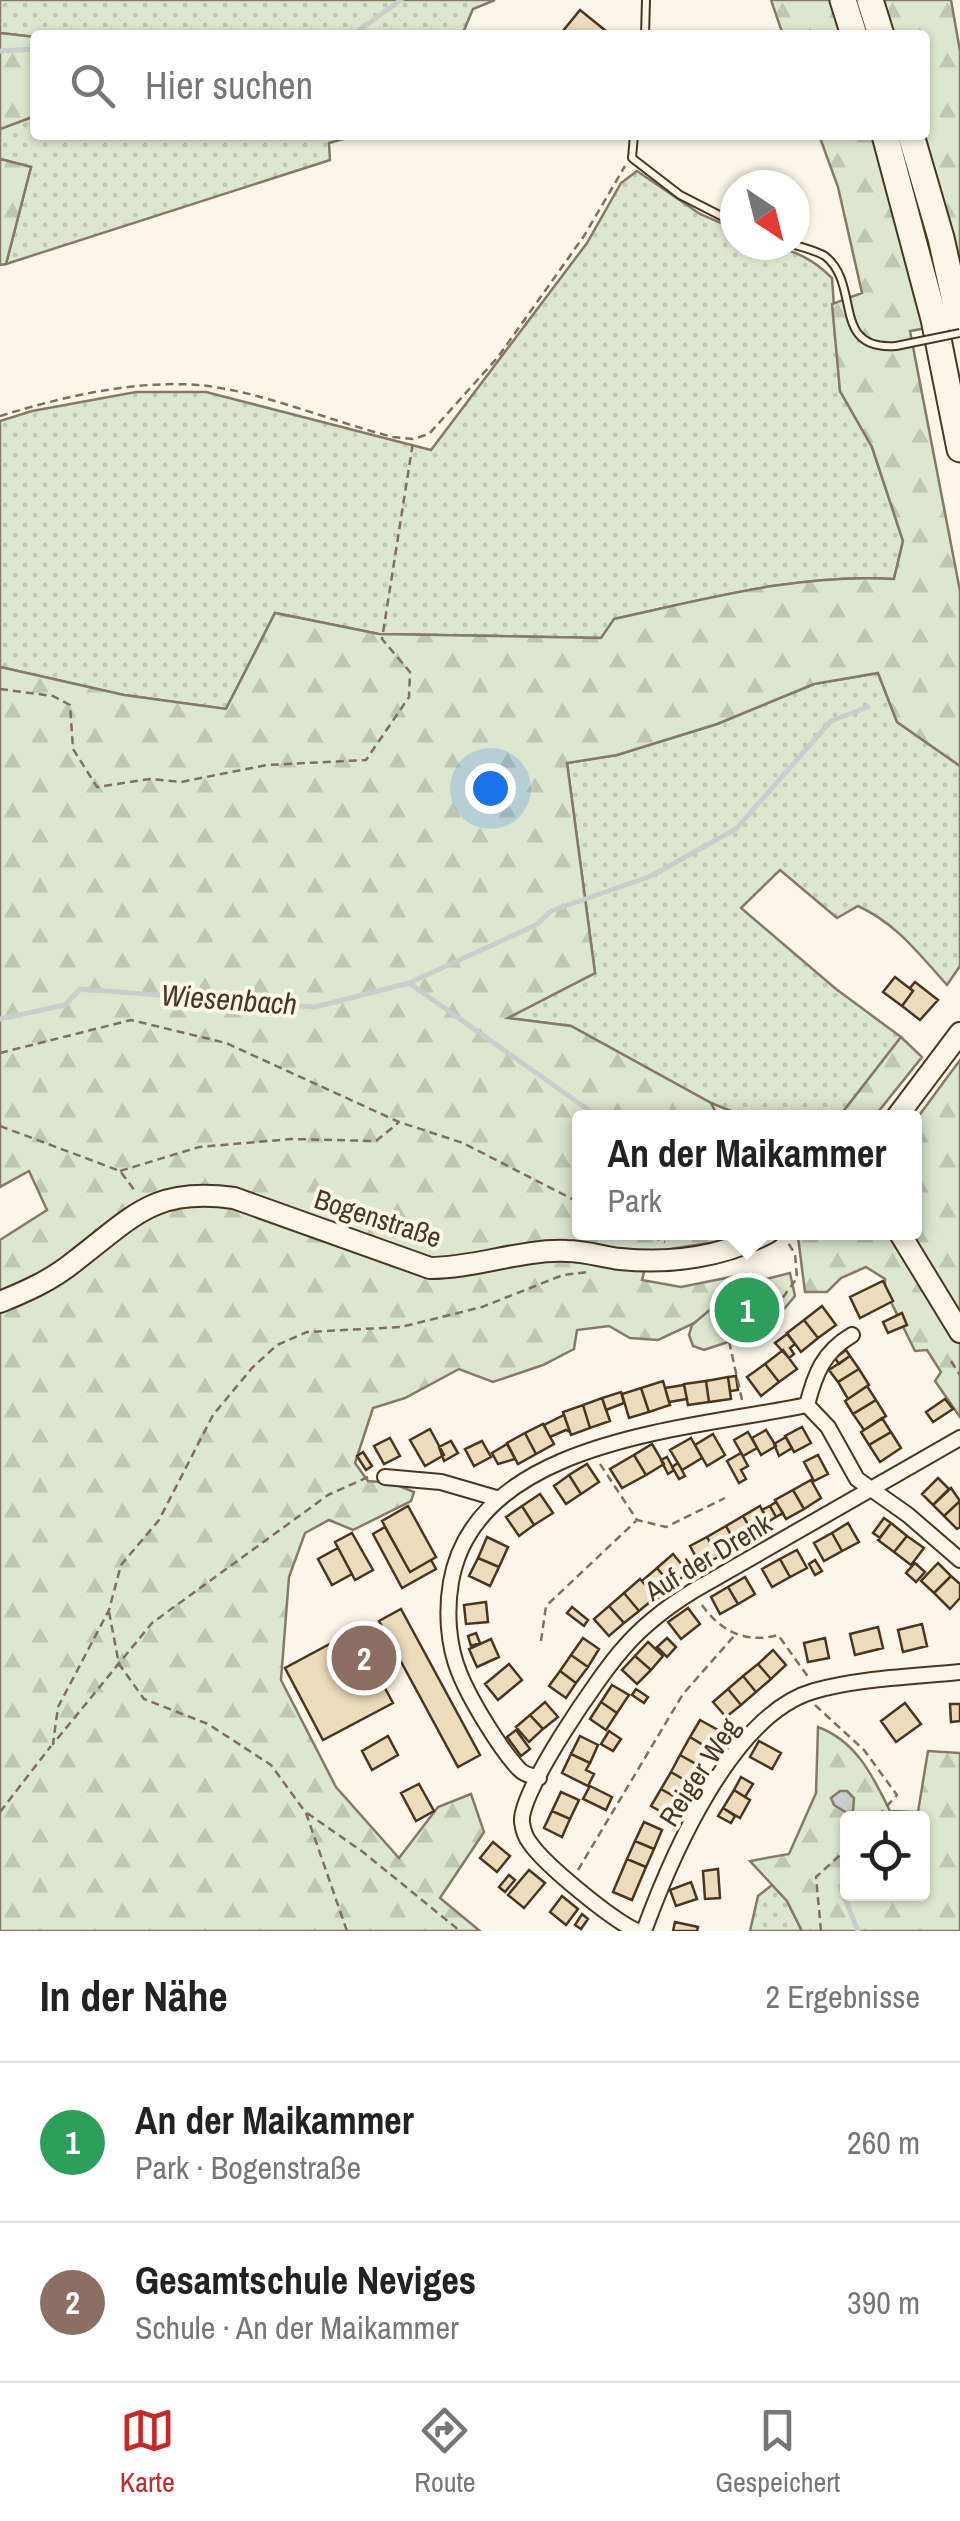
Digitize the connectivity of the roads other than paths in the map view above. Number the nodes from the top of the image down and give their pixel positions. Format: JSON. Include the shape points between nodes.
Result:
{"nodes":[{"id":1,"x":646,"y":0,"type":"edge"},
{"id":2,"x":843,"y":0,"type":"edge"},
{"id":3,"x":870,"y":0,"type":"edge"},
{"id":4,"x":645,"y":30,"type":"edge"},
{"id":5,"x":852,"y":30,"type":"edge"},
{"id":6,"x":879,"y":30,"type":"edge"},
{"id":7,"x":634,"y":140,"type":"edge"},
{"id":8,"x":887,"y":140,"type":"edge"},
{"id":9,"x":912,"y":140,"type":"edge"},
{"id":10,"x":720,"y":215,"type":"edge"},
{"id":11,"x":810,"y":250,"type":"edge"},
{"id":12,"x":960,"y":323,"type":"edge"},
{"id":13,"x":960,"y":333,"type":"edge"},
{"id":14,"x":960,"y":448,"type":"edge"},
{"id":15,"x":960,"y":1032,"type":"edge"},
{"id":16,"x":902,"y":1110,"type":"edge"},
{"id":17,"x":752,"y":1240,"type":"edge"},
{"id":18,"x":904,"y":1240,"type":"edge"},
{"id":19,"x":0,"y":1302,"type":"edge"},
{"id":20,"x":960,"y":1332,"type":"edge"},
{"id":21,"x":852,"y":1335,"type":"dead end"},
{"id":22,"x":808,"y":1406,"type":"junction"},
{"id":23,"x":960,"y":1438,"type":"edge"},
{"id":24,"x":385,"y":1477,"type":"road end"},
{"id":25,"x":872,"y":1489,"type":"junction"},
{"id":26,"x":496,"y":1498,"type":"junction"},
{"id":27,"x":960,"y":1560,"type":"edge"},
{"id":28,"x":960,"y":1672,"type":"edge"},
{"id":29,"x":539,"y":1778,"type":"junction"},
{"id":30,"x":640,"y":1931,"type":"edge"}],
"edges":[{"from":1,"to":4,"type":"lane"},
{"from":2,"to":5,"type":"highway"},
{"from":3,"to":6,"type":"highway"},
{"from":7,"to":10,"type":"lane","via":[[632,158]]},
{"from":8,"to":14,"type":"highway"},
{"from":9,"to":12,"type":"highway"},
{"from":11,"to":13,"type":"lane","bridge":true,"via":[[824,255],[840,275],[863,341],[896,346]]},
{"from":15,"to":16,"type":"main road"},
{"from":17,"to":19,"type":"main road","name":"Bogenstraße","via":[[652,1262],[567,1251],[430,1268],[234,1198],[177,1196],[145,1207],[42,1284]]},
{"from":18,"to":20,"type":"main road"},
{"from":21,"to":22,"type":"street","via":[[824,1357]]},
{"from":22,"to":25,"type":"street","via":[[857,1479]]},
{"from":22,"to":26,"type":"street","via":[[677,1427],[591,1450]]},
{"from":23,"to":25,"type":"street","name":"Auf der Drenk"},
{"from":24,"to":26,"type":"street","via":[[441,1482]]},
{"from":25,"to":27,"type":"street"},
{"from":25,"to":29,"type":"street","name":"Auf der Drenk","via":[[658,1615],[621,1650]]},
{"from":26,"to":29,"type":"street","via":[[454,1566],[451,1637],[459,1673],[490,1726],[521,1772]]},
{"from":28,"to":30,"type":"street","name":"Reiger Weg","via":[[809,1693],[764,1720],[742,1742],[689,1828]]},
{"from":29,"to":30,"type":"street","name":"Auf der Drenk","via":[[522,1810],[525,1836],[571,1881]]}]}
